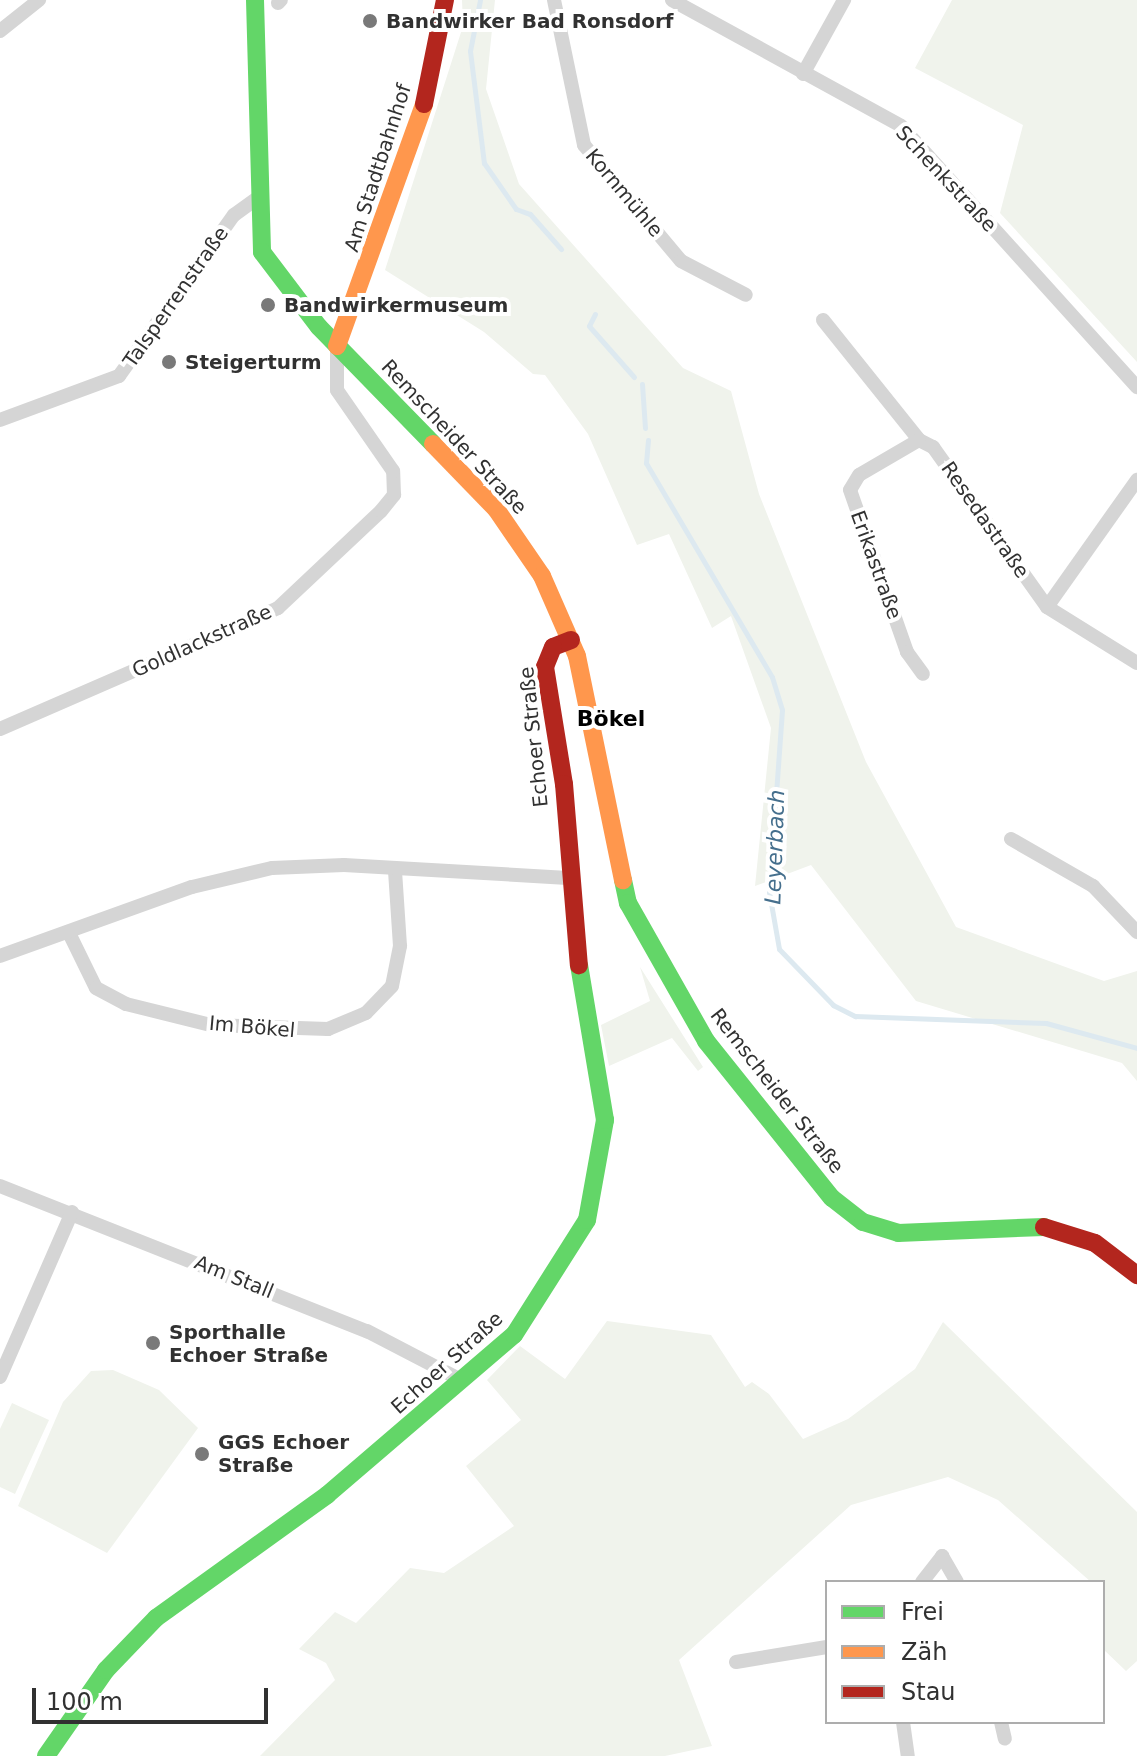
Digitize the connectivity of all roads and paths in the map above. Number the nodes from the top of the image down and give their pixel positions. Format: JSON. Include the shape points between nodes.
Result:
{"nodes":[{"id":1,"x":39,"y":0,"type":"edge"},
{"id":2,"x":255,"y":0,"type":"edge"},
{"id":3,"x":445,"y":0,"type":"edge"},
{"id":4,"x":554,"y":0,"type":"edge"},
{"id":5,"x":672,"y":0,"type":"edge"},
{"id":6,"x":844,"y":0,"type":"edge"},
{"id":7,"x":0,"y":31,"type":"edge"},
{"id":8,"x":803,"y":74,"type":"junction"},
{"id":9,"x":256,"y":199,"type":"junction"},
{"id":10,"x":746,"y":295,"type":"dead end"},
{"id":11,"x":823,"y":320,"type":"dead end"},
{"id":12,"x":337,"y":346,"type":"junction"},
{"id":13,"x":1137,"y":386,"type":"edge"},
{"id":14,"x":0,"y":420,"type":"edge"},
{"id":15,"x":919,"y":440,"type":"junction"},
{"id":16,"x":1137,"y":480,"type":"edge"},
{"id":17,"x":1047,"y":607,"type":"junction"},
{"id":18,"x":571,"y":640,"type":"junction"},
{"id":19,"x":1137,"y":663,"type":"edge"},
{"id":20,"x":923,"y":674,"type":"dead end"},
{"id":21,"x":0,"y":729,"type":"edge"},
{"id":22,"x":1011,"y":839,"type":"dead end"},
{"id":23,"x":395,"y":871,"type":"junction"},
{"id":24,"x":568,"y":878,"type":"junction"},
{"id":25,"x":1137,"y":932,"type":"edge"},
{"id":26,"x":70,"y":935,"type":"junction"},
{"id":27,"x":0,"y":956,"type":"edge"},
{"id":28,"x":0,"y":1186,"type":"edge"},
{"id":29,"x":72,"y":1212,"type":"junction"},
{"id":30,"x":1137,"y":1275,"type":"edge"},
{"id":31,"x":0,"y":1377,"type":"edge"},
{"id":32,"x":463,"y":1381,"type":"junction"},
{"id":33,"x":924,"y":1580,"type":"edge"},
{"id":34,"x":956,"y":1580,"type":"edge"},
{"id":35,"x":825,"y":1647,"type":"edge"},
{"id":36,"x":736,"y":1662,"type":"dead end"},
{"id":37,"x":903,"y":1724,"type":"edge"},
{"id":38,"x":1001,"y":1724,"type":"edge"},
{"id":39,"x":1005,"y":1739,"type":"dead end"},
{"id":40,"x":46,"y":1756,"type":"edge"},
{"id":41,"x":908,"y":1756,"type":"edge"}],
"edges":[{"from":1,"to":7,"type":"street"},
{"from":2,"to":9,"type":"main road","name":"Remscheider Straße"},
{"from":3,"to":12,"type":"main road","name":"Am Stadtbahnhof","via":[[423,109]]},
{"from":4,"to":10,"type":"street","name":"Kornmühle","via":[[584,145],[681,261]]},
{"from":5,"to":8,"type":"street","name":"Schenkstraße"},
{"from":6,"to":8,"type":"street"},
{"from":8,"to":13,"type":"street","name":"Schenkstraße","via":[[901,126]]},
{"from":9,"to":12,"type":"main road","name":"Remscheider Straße","via":[[266,260]]},
{"from":9,"to":14,"type":"street","name":"Talsperrenstraße","via":[[234,215],[119,376]]},
{"from":11,"to":15,"type":"street","name":"Resedastraße"},
{"from":12,"to":18,"type":"main road","name":"Remscheider Straße","via":[[496,509],[542,576]]},
{"from":12,"to":21,"type":"street","name":"Goldlackstraße","via":[[337,390],[393,471],[394,495],[381,511],[278,608]]},
{"from":15,"to":17,"type":"street","name":"Resedastraße","via":[[933,447],[984,513]]},
{"from":15,"to":20,"type":"street","name":"Erikastraße","via":[[859,475],[850,490],[907,652]]},
{"from":16,"to":17,"type":"street"},
{"from":17,"to":19,"type":"street","name":"Resedastraße"},
{"from":18,"to":24,"type":"main road","name":"Echoer Straße","via":[[553,647],[545,667],[564,784]]},
{"from":18,"to":30,"type":"main road","name":"Remscheider Straße","via":[[615,857],[640,929],[706,1041],[832,1198],[863,1222],[898,1233],[1014,1224],[1062,1230]]},
{"from":22,"to":25,"type":"street","via":[[1093,886]]},
{"from":23,"to":24,"type":"street"},
{"from":23,"to":26,"type":"street","via":[[272,868],[192,887]]},
{"from":23,"to":26,"type":"street","name":"Im Bökel","via":[[400,946],[392,986],[366,1013],[328,1029],[211,1025],[126,1004],[87,977]]},
{"from":24,"to":32,"type":"main road","name":"Echoer Straße","via":[[605,1120],[600,1180],[571,1253],[533,1309]]},
{"from":26,"to":27,"type":"street"},
{"from":28,"to":29,"type":"street","name":"Am Stall"},
{"from":29,"to":31,"type":"street"},
{"from":29,"to":32,"type":"street","name":"Am Stall","via":[[367,1331]]},
{"from":32,"to":40,"type":"main road","name":"Echoer Straße","via":[[327,1495],[156,1618],[106,1670]]},
{"from":33,"to":34,"type":"street","via":[[942,1556]]},
{"from":35,"to":36,"type":"street"},
{"from":37,"to":41,"type":"street"},
{"from":38,"to":39,"type":"street"}]}
